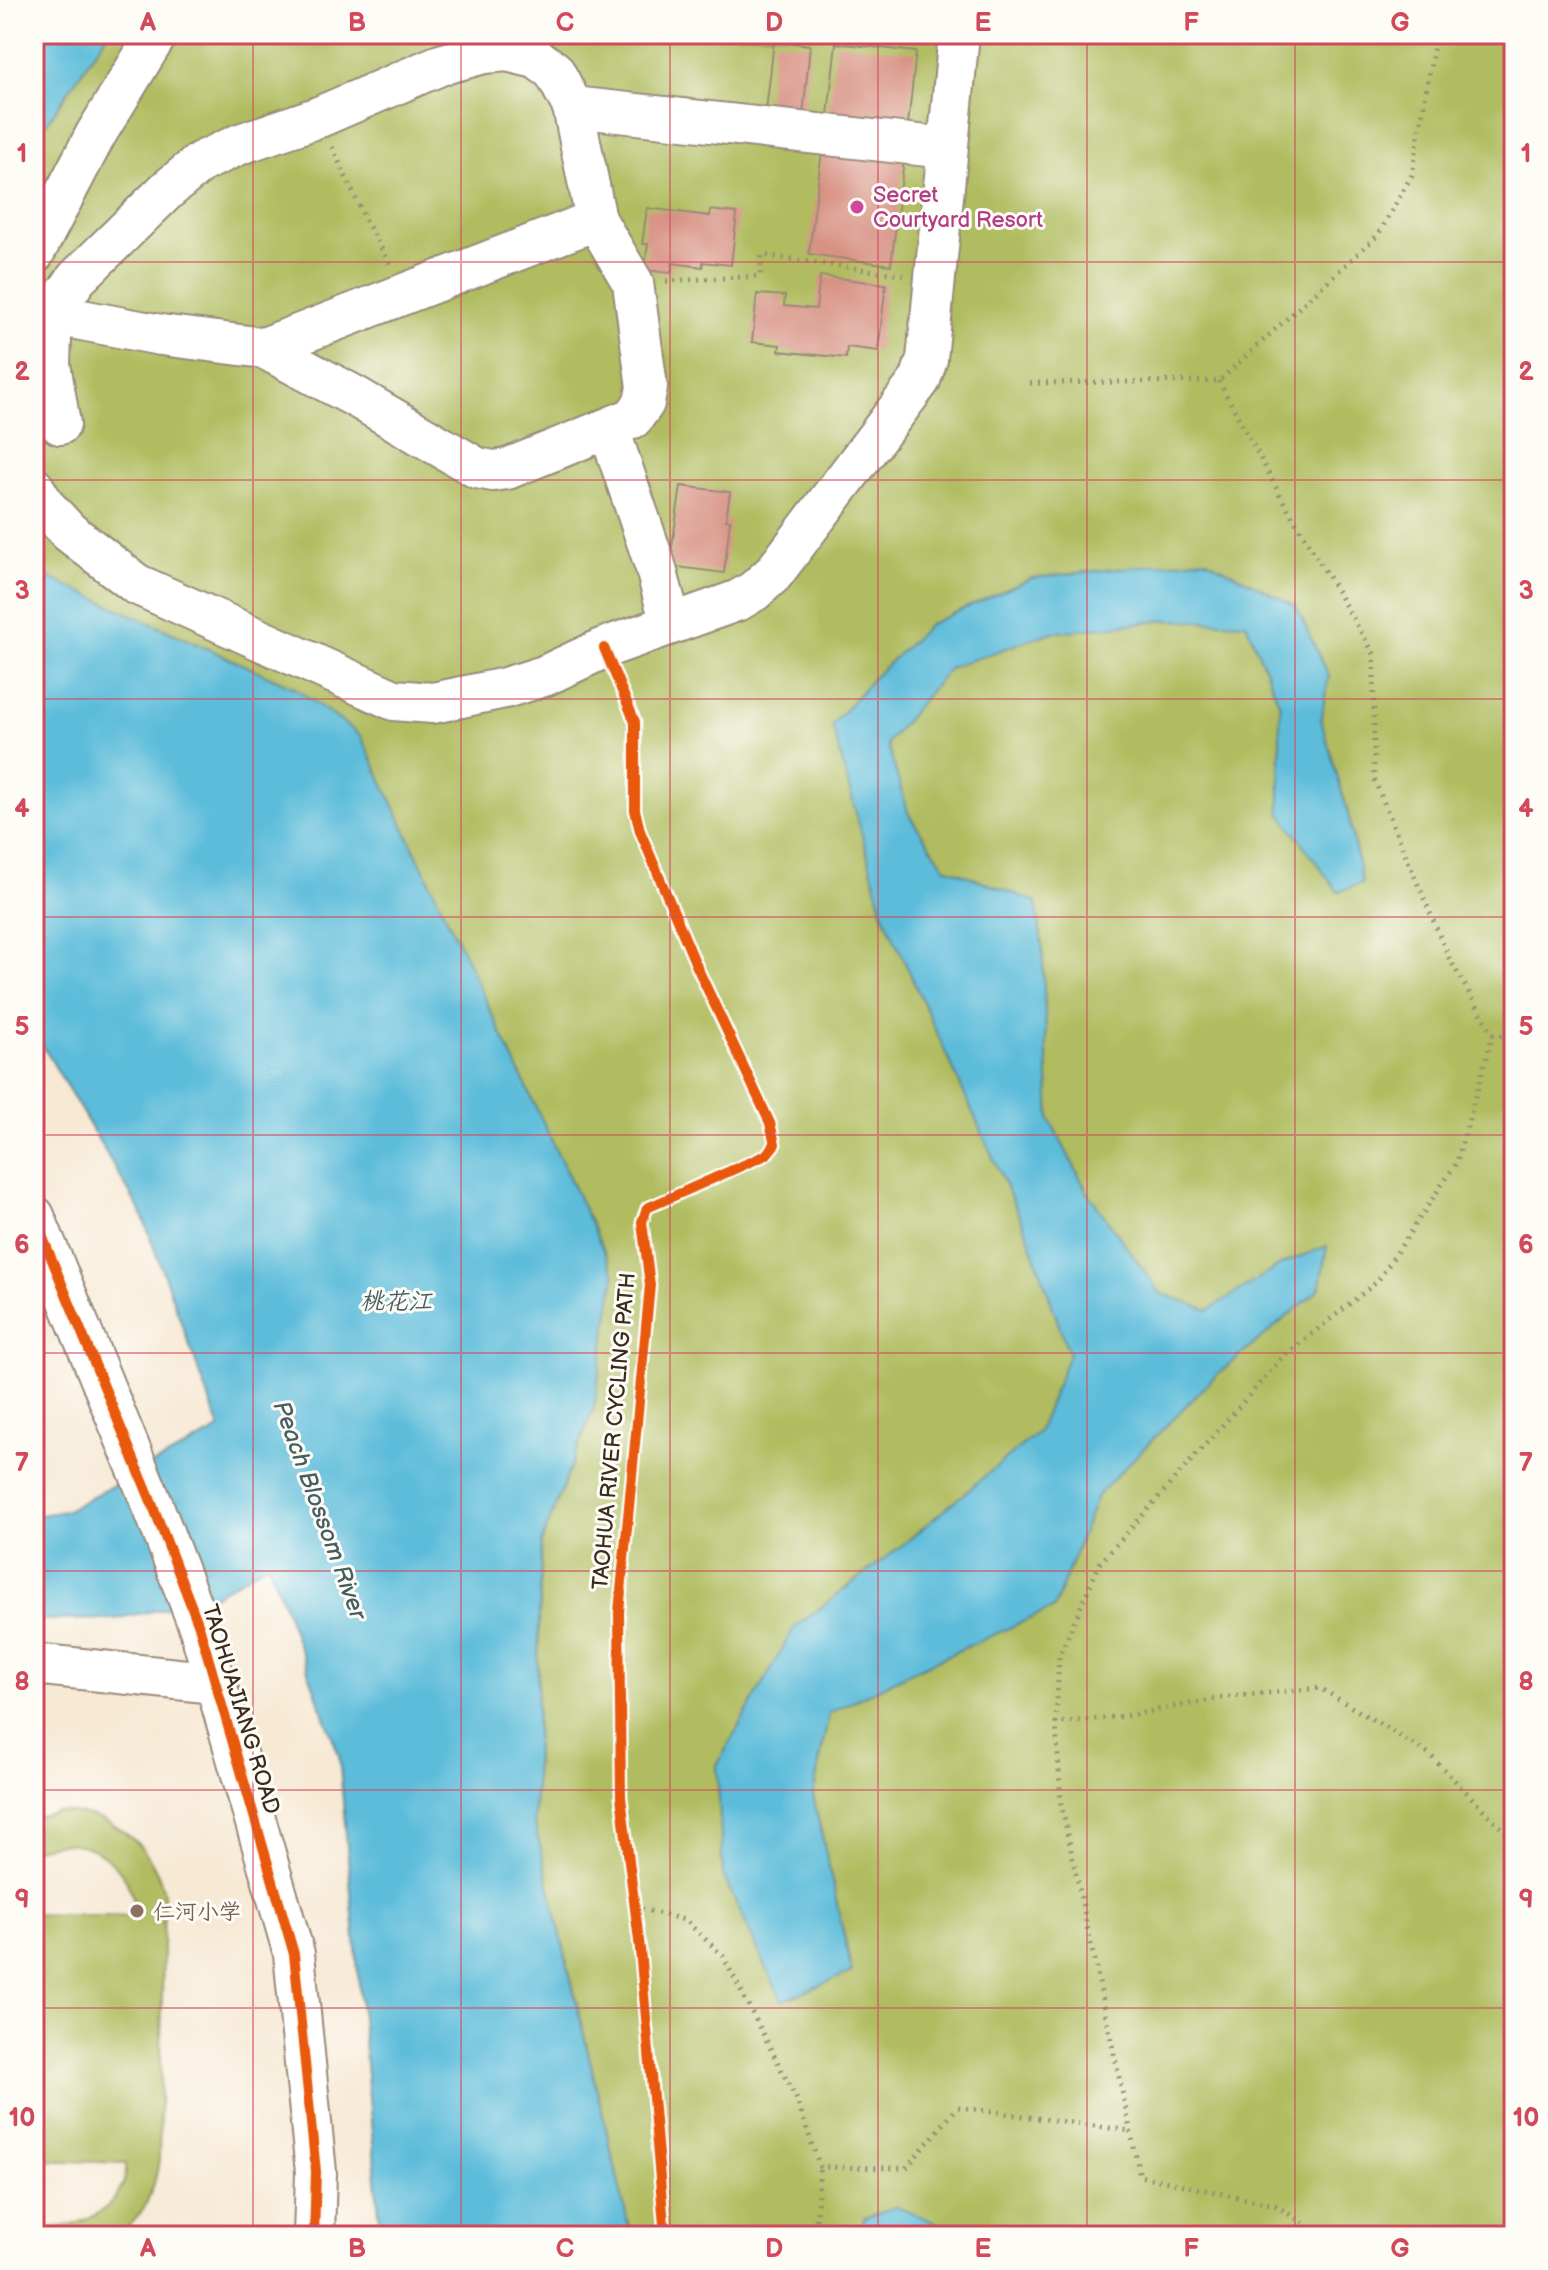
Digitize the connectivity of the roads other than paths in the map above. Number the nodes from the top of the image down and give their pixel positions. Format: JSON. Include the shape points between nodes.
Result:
{"nodes":[{"id":1,"x":157,"y":34,"type":"edge"},
{"id":2,"x":959,"y":34,"type":"edge"},
{"id":3,"x":507,"y":43,"type":"edge"},
{"id":4,"x":573,"y":107,"type":"junction"},
{"id":5,"x":946,"y":148,"type":"junction"},
{"id":6,"x":596,"y":220,"type":"junction"},
{"id":7,"x":34,"y":253,"type":"edge"},
{"id":8,"x":43,"y":312,"type":"edge"},
{"id":9,"x":264,"y":348,"type":"junction"},
{"id":10,"x":60,"y":424,"type":"dead end"},
{"id":11,"x":609,"y":429,"type":"junction"},
{"id":12,"x":34,"y":488,"type":"edge"},
{"id":13,"x":671,"y":624,"type":"junction"},
{"id":14,"x":34,"y":1216,"type":"edge"},
{"id":15,"x":34,"y":1664,"type":"edge"},
{"id":16,"x":215,"y":1683,"type":"junction"},
{"id":17,"x":314,"y":2236,"type":"edge"}],
"edges":[{"from":1,"to":7,"type":"street","via":[[96,134]]},
{"from":2,"to":5,"type":"street"},
{"from":3,"to":4,"type":"street","via":[[554,71]]},
{"from":3,"to":8,"type":"street","via":[[201,162]]},
{"from":4,"to":5,"type":"street"},
{"from":4,"to":6,"type":"street"},
{"from":5,"to":13,"type":"street","via":[[927,359],[920,380],[773,574],[739,600]]},
{"from":6,"to":9,"type":"street"},
{"from":6,"to":11,"type":"street","via":[[633,283],[647,387],[640,411]]},
{"from":8,"to":9,"type":"street"},
{"from":8,"to":10,"type":"street"},
{"from":9,"to":11,"type":"street","via":[[477,468],[507,469]]},
{"from":11,"to":13,"type":"street"},
{"from":12,"to":13,"type":"street","via":[[69,532],[136,584],[394,700],[433,703],[505,688]]},
{"from":14,"to":16,"type":"street","name":"TAOHUAJIANG ROAD","via":[[199,1626]]},
{"from":15,"to":16,"type":"street"},
{"from":16,"to":17,"type":"street","name":"TAOHUAJIANG ROAD","via":[[294,1954],[316,2172]]}]}
